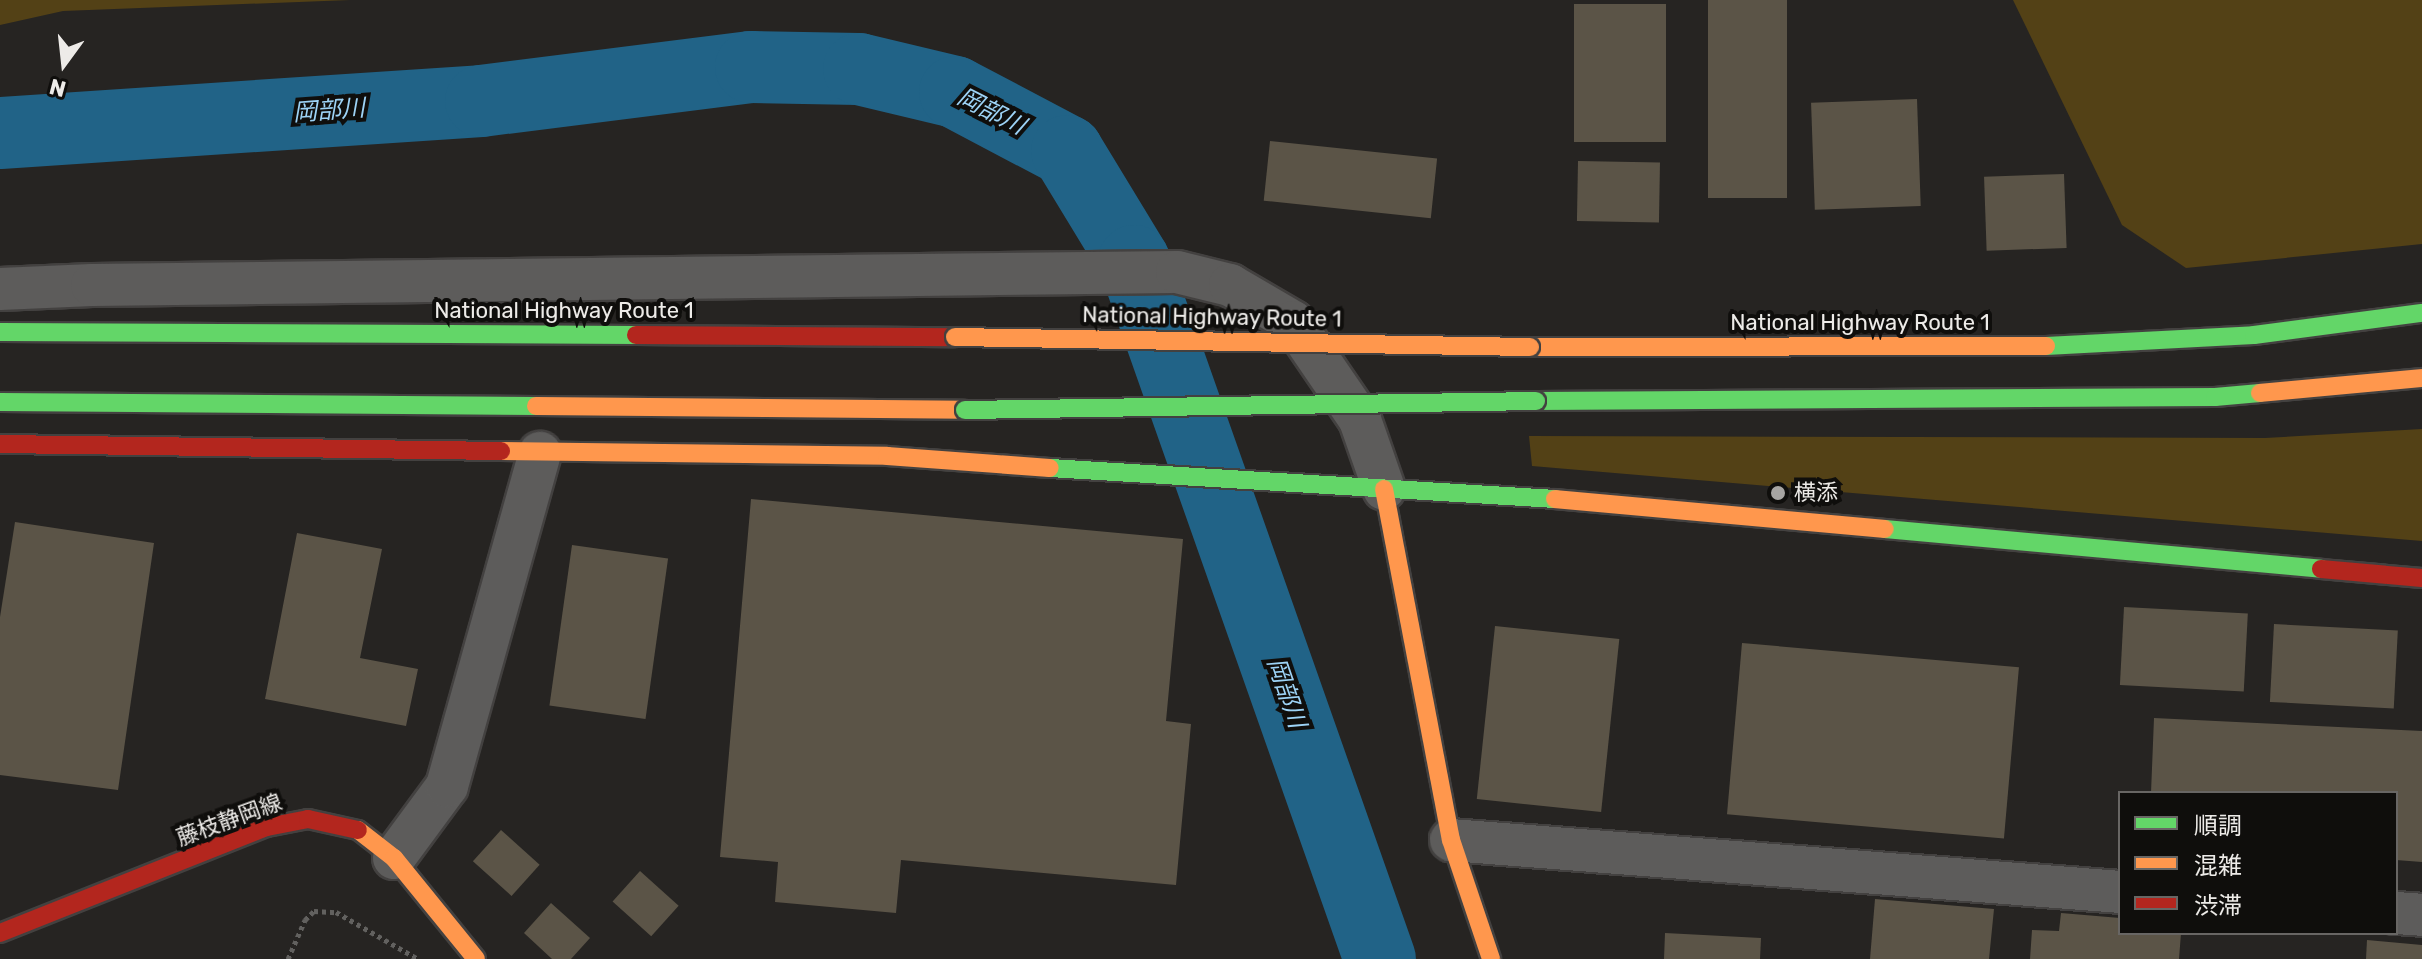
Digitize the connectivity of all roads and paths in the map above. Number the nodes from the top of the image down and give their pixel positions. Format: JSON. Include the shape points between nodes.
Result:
{"nodes":[{"id":1,"x":0,"y":289,"type":"edge"},
{"id":2,"x":2422,"y":313,"type":"edge"},
{"id":3,"x":0,"y":332,"type":"edge"},
{"id":4,"x":2422,"y":378,"type":"edge"},
{"id":5,"x":0,"y":402,"type":"edge"},
{"id":6,"x":0,"y":444,"type":"edge"},
{"id":7,"x":540,"y":453,"type":"junction"},
{"id":8,"x":1384,"y":489,"type":"junction"},
{"id":9,"x":2422,"y":578,"type":"edge"},
{"id":10,"x":1451,"y":840,"type":"junction"},
{"id":11,"x":394,"y":858,"type":"junction"},
{"id":12,"x":2118,"y":892,"type":"edge"},
{"id":13,"x":2398,"y":913,"type":"edge"},
{"id":14,"x":2422,"y":915,"type":"edge"},
{"id":15,"x":0,"y":933,"type":"edge"},
{"id":16,"x":288,"y":959,"type":"edge"},
{"id":17,"x":418,"y":959,"type":"edge"},
{"id":18,"x":476,"y":959,"type":"edge"},
{"id":19,"x":1491,"y":959,"type":"edge"}],
"edges":[{"from":1,"to":8,"type":"street","via":[[1177,272],[1230,285],[1293,322],[1360,420]]},
{"from":2,"to":3,"type":"main road","name":"National Highway Route 1","bridge":true,"via":[[2254,335],[2048,346],[1530,347],[955,337]]},
{"from":4,"to":5,"type":"main road","bridge":true,"via":[[2215,397],[965,410]]},
{"from":6,"to":7,"type":"main road"},
{"from":7,"to":8,"type":"main road","via":[[887,456]]},
{"from":7,"to":11,"type":"street","via":[[447,786]]},
{"from":8,"to":9,"type":"main road","via":[[1497,494]]},
{"from":8,"to":10,"type":"main road"},
{"from":10,"to":12,"type":"street"},
{"from":10,"to":19,"type":"main road"},
{"from":11,"to":15,"type":"main road","name":"藤枝静岡線","via":[[360,830],[308,819],[267,827]]},
{"from":11,"to":18,"type":"main road","name":"藤枝静岡線"},
{"from":13,"to":14,"type":"street"},
{"from":16,"to":17,"type":"path","via":[[314,911],[336,912]]}]}
